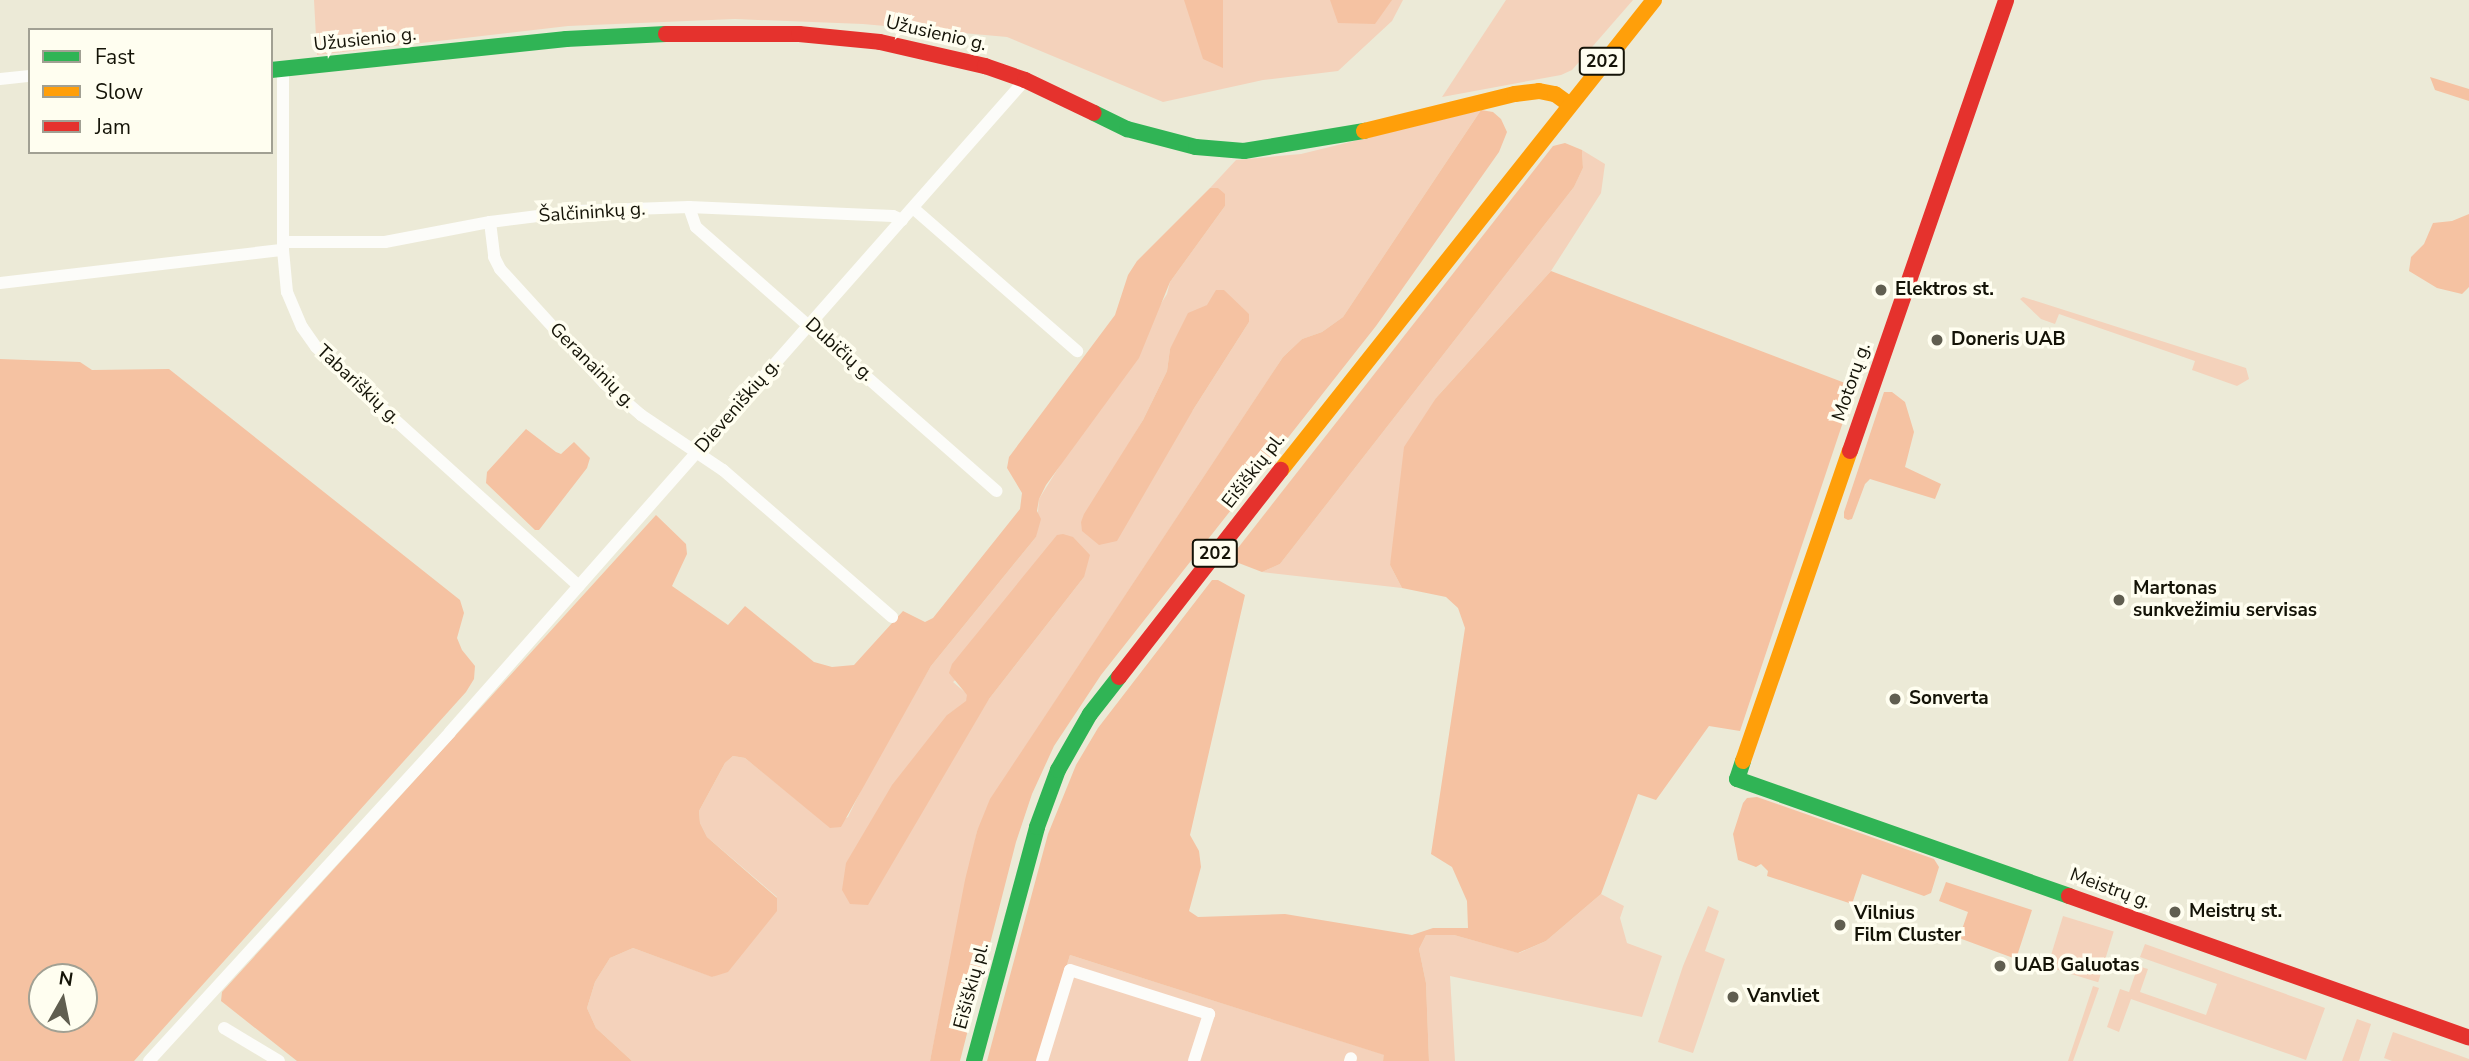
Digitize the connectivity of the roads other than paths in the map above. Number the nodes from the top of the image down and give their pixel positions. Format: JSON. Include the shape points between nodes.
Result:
{"nodes":[{"id":1,"x":1654,"y":0,"type":"edge"},
{"id":2,"x":2006,"y":0,"type":"edge"},
{"id":3,"x":277,"y":70,"type":"edge"},
{"id":4,"x":28,"y":76,"type":"edge"},
{"id":5,"x":0,"y":79,"type":"edge"},
{"id":6,"x":1025,"y":80,"type":"junction"},
{"id":7,"x":1569,"y":104,"type":"junction"},
{"id":8,"x":689,"y":207,"type":"junction"},
{"id":9,"x":913,"y":208,"type":"junction"},
{"id":10,"x":902,"y":220,"type":"junction"},
{"id":11,"x":490,"y":222,"type":"junction"},
{"id":12,"x":284,"y":246,"type":"junction"},
{"id":13,"x":0,"y":283,"type":"edge"},
{"id":14,"x":810,"y":324,"type":"junction"},
{"id":15,"x":1077,"y":351,"type":"dead end"},
{"id":16,"x":697,"y":453,"type":"junction"},
{"id":17,"x":996,"y":491,"type":"dead end"},
{"id":18,"x":579,"y":586,"type":"junction"},
{"id":19,"x":892,"y":617,"type":"dead end"},
{"id":20,"x":1737,"y":779,"type":"joint"},
{"id":21,"x":225,"y":1027,"type":"dead end"},
{"id":22,"x":2469,"y":1038,"type":"edge"},
{"id":23,"x":149,"y":1061,"type":"edge"},
{"id":24,"x":279,"y":1061,"type":"edge"},
{"id":25,"x":974,"y":1061,"type":"edge"},
{"id":26,"x":1042,"y":1061,"type":"edge"},
{"id":27,"x":1194,"y":1061,"type":"edge"}],
"edges":[{"from":1,"to":7,"type":"street","name":"Eišiškių pl.","number":"202"},
{"from":2,"to":20,"type":"street","name":"Motorų g."},
{"from":3,"to":6,"type":"street","name":"Užusienio g.","via":[[566,39],[708,32],[880,42]]},
{"from":3,"to":12,"type":"street","name":"Tabariškių g."},
{"from":4,"to":5,"type":"street"},
{"from":6,"to":7,"type":"street","name":"Užusienio g.","via":[[1147,135],[1196,147],[1244,151],[1339,136],[1515,94],[1547,93]]},
{"from":6,"to":9,"type":"street","name":"Dieveniškių g."},
{"from":7,"to":25,"type":"street","name":"Eišiškių pl.","number":"202","via":[[1090,714],[1058,770],[1037,827]]},
{"from":8,"to":10,"type":"street","name":"Šalčininkų g."},
{"from":8,"to":11,"type":"street","name":"Šalčininkų g.","via":[[577,211]]},
{"from":8,"to":14,"type":"street","name":"Dubičių g.","via":[[696,227]]},
{"from":9,"to":10,"type":"street","name":"Dieveniškių g."},
{"from":9,"to":15,"type":"street"},
{"from":10,"to":14,"type":"street","name":"Dieveniškių g."},
{"from":11,"to":12,"type":"street","name":"Šalčininkų g.","via":[[385,242]]},
{"from":11,"to":16,"type":"street","name":"Geranainių g.","via":[[500,269],[605,384]]},
{"from":12,"to":13,"type":"street","name":"Šalčininkų g."},
{"from":12,"to":18,"type":"street","name":"Tabariškių g.","via":[[294,312],[316,347]]},
{"from":14,"to":16,"type":"street","name":"Dieveniškių g."},
{"from":14,"to":17,"type":"street","name":"Dubičių g."},
{"from":16,"to":18,"type":"street","name":"Dieveniškių g."},
{"from":16,"to":19,"type":"street","name":"Geranainių g.","via":[[723,470]]},
{"from":18,"to":23,"type":"street","name":"Dieveniškių g."},
{"from":20,"to":22,"type":"street","name":"Meistrų g."},
{"from":21,"to":24,"type":"street"},
{"from":26,"to":27,"type":"street","via":[[1070,970],[1209,1014]]}]}
